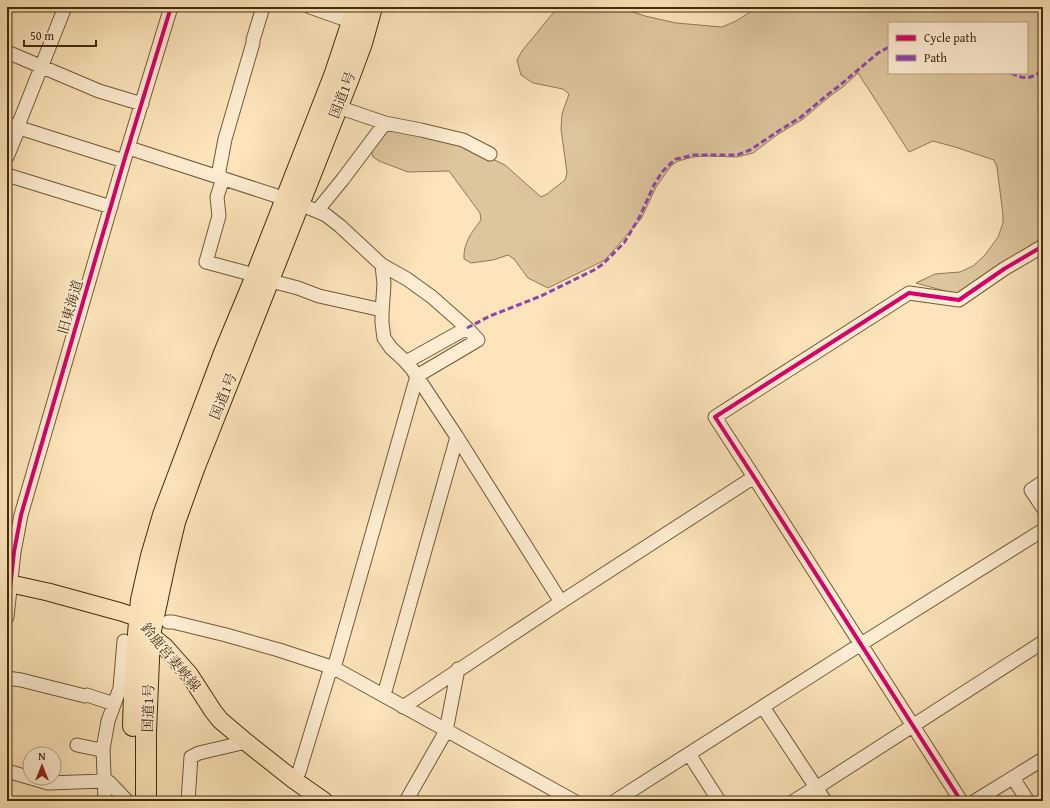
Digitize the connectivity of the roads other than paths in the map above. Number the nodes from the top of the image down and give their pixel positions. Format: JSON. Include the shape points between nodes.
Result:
{"nodes":[{"id":1,"x":66,"y":7,"type":"edge"},
{"id":2,"x":171,"y":7,"type":"edge"},
{"id":3,"x":263,"y":7,"type":"edge"},
{"id":4,"x":310,"y":7,"type":"edge"},
{"id":5,"x":372,"y":7,"type":"edge"},
{"id":6,"x":350,"y":13,"type":"edge"},
{"id":7,"x":7,"y":52,"type":"edge"},
{"id":8,"x":356,"y":59,"type":"junction"},
{"id":9,"x":42,"y":67,"type":"junction"},
{"id":10,"x":142,"y":104,"type":"junction"},
{"id":11,"x":344,"y":109,"type":"junction"},
{"id":12,"x":385,"y":123,"type":"junction"},
{"id":13,"x":14,"y":127,"type":"edge"},
{"id":14,"x":129,"y":148,"type":"junction"},
{"id":15,"x":490,"y":154,"type":"dead end"},
{"id":16,"x":7,"y":158,"type":"edge"},
{"id":17,"x":124,"y":161,"type":"junction"},
{"id":18,"x":7,"y":175,"type":"edge"},
{"id":19,"x":220,"y":177,"type":"junction"},
{"id":20,"x":296,"y":203,"type":"junction"},
{"id":21,"x":111,"y":207,"type":"junction"},
{"id":22,"x":319,"y":212,"type":"junction"},
{"id":23,"x":1043,"y":246,"type":"edge"},
{"id":24,"x":382,"y":265,"type":"junction"},
{"id":25,"x":247,"y":273,"type":"dead end"},
{"id":26,"x":275,"y":282,"type":"dead end"},
{"id":27,"x":382,"y":310,"type":"junction"},
{"id":28,"x":466,"y":328,"type":"junction"},
{"id":29,"x":406,"y":362,"type":"junction"},
{"id":30,"x":417,"y":376,"type":"junction"},
{"id":31,"x":457,"y":437,"type":"junction"},
{"id":32,"x":754,"y":477,"type":"junction"},
{"id":33,"x":1043,"y":482,"type":"edge"},
{"id":34,"x":1043,"y":508,"type":"edge"},
{"id":35,"x":1043,"y":530,"type":"edge"},
{"id":36,"x":8,"y":583,"type":"edge"},
{"id":37,"x":561,"y":602,"type":"junction"},
{"id":38,"x":7,"y":617,"type":"edge"},
{"id":39,"x":139,"y":618,"type":"junction"},
{"id":40,"x":168,"y":622,"type":"dead end"},
{"id":41,"x":150,"y":635,"type":"junction"},
{"id":42,"x":124,"y":641,"type":"dead end"},
{"id":43,"x":1043,"y":642,"type":"edge"},
{"id":44,"x":861,"y":644,"type":"junction"},
{"id":45,"x":332,"y":667,"type":"junction"},
{"id":46,"x":458,"y":669,"type":"junction"},
{"id":47,"x":7,"y":678,"type":"edge"},
{"id":48,"x":384,"y":695,"type":"junction"},
{"id":49,"x":114,"y":704,"type":"junction"},
{"id":50,"x":403,"y":707,"type":"junction"},
{"id":51,"x":763,"y":707,"type":"junction"},
{"id":52,"x":913,"y":726,"type":"junction"},
{"id":53,"x":140,"y":731,"type":"junction"},
{"id":54,"x":446,"y":731,"type":"junction"},
{"id":55,"x":246,"y":742,"type":"junction"},
{"id":56,"x":77,"y":745,"type":"dead end"},
{"id":57,"x":103,"y":749,"type":"junction"},
{"id":58,"x":689,"y":754,"type":"junction"},
{"id":59,"x":1043,"y":758,"type":"edge"},
{"id":60,"x":7,"y":771,"type":"edge"},
{"id":61,"x":1013,"y":778,"type":"junction"},
{"id":62,"x":104,"y":780,"type":"junction"},
{"id":63,"x":294,"y":780,"type":"junction"},
{"id":64,"x":816,"y":788,"type":"junction"},
{"id":65,"x":105,"y":801,"type":"edge"},
{"id":66,"x":127,"y":801,"type":"edge"},
{"id":67,"x":134,"y":801,"type":"edge"},
{"id":68,"x":146,"y":801,"type":"edge"},
{"id":69,"x":188,"y":801,"type":"edge"},
{"id":70,"x":324,"y":801,"type":"edge"},
{"id":71,"x":406,"y":801,"type":"edge"},
{"id":72,"x":574,"y":801,"type":"edge"},
{"id":73,"x":616,"y":801,"type":"edge"},
{"id":74,"x":719,"y":801,"type":"edge"},
{"id":75,"x":794,"y":801,"type":"edge"},
{"id":76,"x":824,"y":801,"type":"edge"},
{"id":77,"x":961,"y":801,"type":"edge"},
{"id":78,"x":975,"y":801,"type":"edge"},
{"id":79,"x":1028,"y":801,"type":"edge"}],
"edges":[{"from":1,"to":9,"type":"street"},
{"from":2,"to":10,"type":"street","name":"旧東海道"},
{"from":3,"to":19,"type":"street","via":[[225,139]]},
{"from":4,"to":6,"type":"street"},
{"from":5,"to":8,"type":"highway","name":"国道1号"},
{"from":6,"to":20,"type":"highway","name":"国道1号"},
{"from":7,"to":9,"type":"street"},
{"from":8,"to":11,"type":"street","via":[[353,84]]},
{"from":8,"to":20,"type":"highway","name":"国道1号"},
{"from":9,"to":10,"type":"street","via":[[99,91]]},
{"from":9,"to":13,"type":"street"},
{"from":10,"to":14,"type":"street","name":"旧東海道"},
{"from":11,"to":12,"type":"street"},
{"from":11,"to":20,"type":"street","via":[[311,194]]},
{"from":12,"to":15,"type":"street","via":[[463,140]]},
{"from":12,"to":22,"type":"street"},
{"from":13,"to":16,"type":"street"},
{"from":13,"to":17,"type":"street"},
{"from":14,"to":17,"type":"street","name":"旧東海道"},
{"from":14,"to":19,"type":"street"},
{"from":17,"to":21,"type":"street","name":"旧東海道"},
{"from":18,"to":21,"type":"street"},
{"from":19,"to":20,"type":"street"},
{"from":19,"to":25,"type":"street","via":[[217,198],[219,216],[206,262]]},
{"from":20,"to":22,"type":"street"},
{"from":20,"to":39,"type":"highway","name":"国道1号","via":[[251,288],[224,352],[163,515],[151,556]]},
{"from":20,"to":41,"type":"highway","name":"国道1号","via":[[175,522]]},
{"from":21,"to":36,"type":"street","name":"旧東海道","via":[[21,515]]},
{"from":22,"to":24,"type":"street","via":[[340,226]]},
{"from":23,"to":32,"type":"street","via":[[959,300],[909,293],[715,417]]},
{"from":24,"to":27,"type":"street"},
{"from":24,"to":28,"type":"street","via":[[432,298]]},
{"from":26,"to":27,"type":"street","via":[[319,296]]},
{"from":27,"to":29,"type":"street","via":[[384,338]]},
{"from":28,"to":29,"type":"street"},
{"from":28,"to":30,"type":"street","via":[[478,340]]},
{"from":29,"to":30,"type":"street"},
{"from":30,"to":31,"type":"street"},
{"from":30,"to":45,"type":"street"},
{"from":31,"to":37,"type":"street"},
{"from":31,"to":48,"type":"street"},
{"from":32,"to":37,"type":"street"},
{"from":32,"to":44,"type":"street"},
{"from":33,"to":34,"type":"street","via":[[1031,490]]},
{"from":35,"to":44,"type":"street"},
{"from":36,"to":38,"type":"street","name":"旧東海道"},
{"from":36,"to":39,"type":"main road","name":"鈴鹿宮妻峡線"},
{"from":37,"to":46,"type":"street"},
{"from":39,"to":41,"type":"main road","name":"鈴鹿宮妻峡線"},
{"from":39,"to":53,"type":"highway","name":"国道1号","via":[[134,693]]},
{"from":40,"to":45,"type":"street","via":[[248,641]]},
{"from":41,"to":53,"type":"highway","name":"国道1号"},
{"from":41,"to":55,"type":"main road","name":"鈴鹿宮妻峡線","via":[[165,647],[189,674],[220,720]]},
{"from":42,"to":49,"type":"street","via":[[120,688]]},
{"from":43,"to":52,"type":"street"},
{"from":44,"to":51,"type":"street"},
{"from":44,"to":52,"type":"street"},
{"from":45,"to":48,"type":"street"},
{"from":45,"to":63,"type":"street","via":[[299,772]]},
{"from":46,"to":50,"type":"street"},
{"from":46,"to":54,"type":"street"},
{"from":47,"to":49,"type":"street","via":[[87,695]]},
{"from":48,"to":50,"type":"street"},
{"from":49,"to":57,"type":"street"},
{"from":50,"to":54,"type":"street"},
{"from":51,"to":58,"type":"street"},
{"from":51,"to":64,"type":"street"},
{"from":52,"to":64,"type":"street"},
{"from":52,"to":77,"type":"street"},
{"from":53,"to":67,"type":"highway","name":"国道1号"},
{"from":53,"to":68,"type":"highway","name":"国道1号"},
{"from":54,"to":71,"type":"street"},
{"from":54,"to":72,"type":"street"},
{"from":55,"to":63,"type":"main road","name":"鈴鹿宮妻峡線"},
{"from":55,"to":69,"type":"street","via":[[190,757]]},
{"from":56,"to":57,"type":"street"},
{"from":57,"to":62,"type":"street"},
{"from":58,"to":73,"type":"street"},
{"from":58,"to":74,"type":"street"},
{"from":59,"to":61,"type":"street"},
{"from":60,"to":62,"type":"street","via":[[48,783]]},
{"from":61,"to":78,"type":"street"},
{"from":61,"to":79,"type":"street"},
{"from":62,"to":65,"type":"street"},
{"from":62,"to":66,"type":"street"},
{"from":63,"to":70,"type":"main road","name":"鈴鹿宮妻峡線"},
{"from":64,"to":75,"type":"street"},
{"from":64,"to":76,"type":"street"}]}
